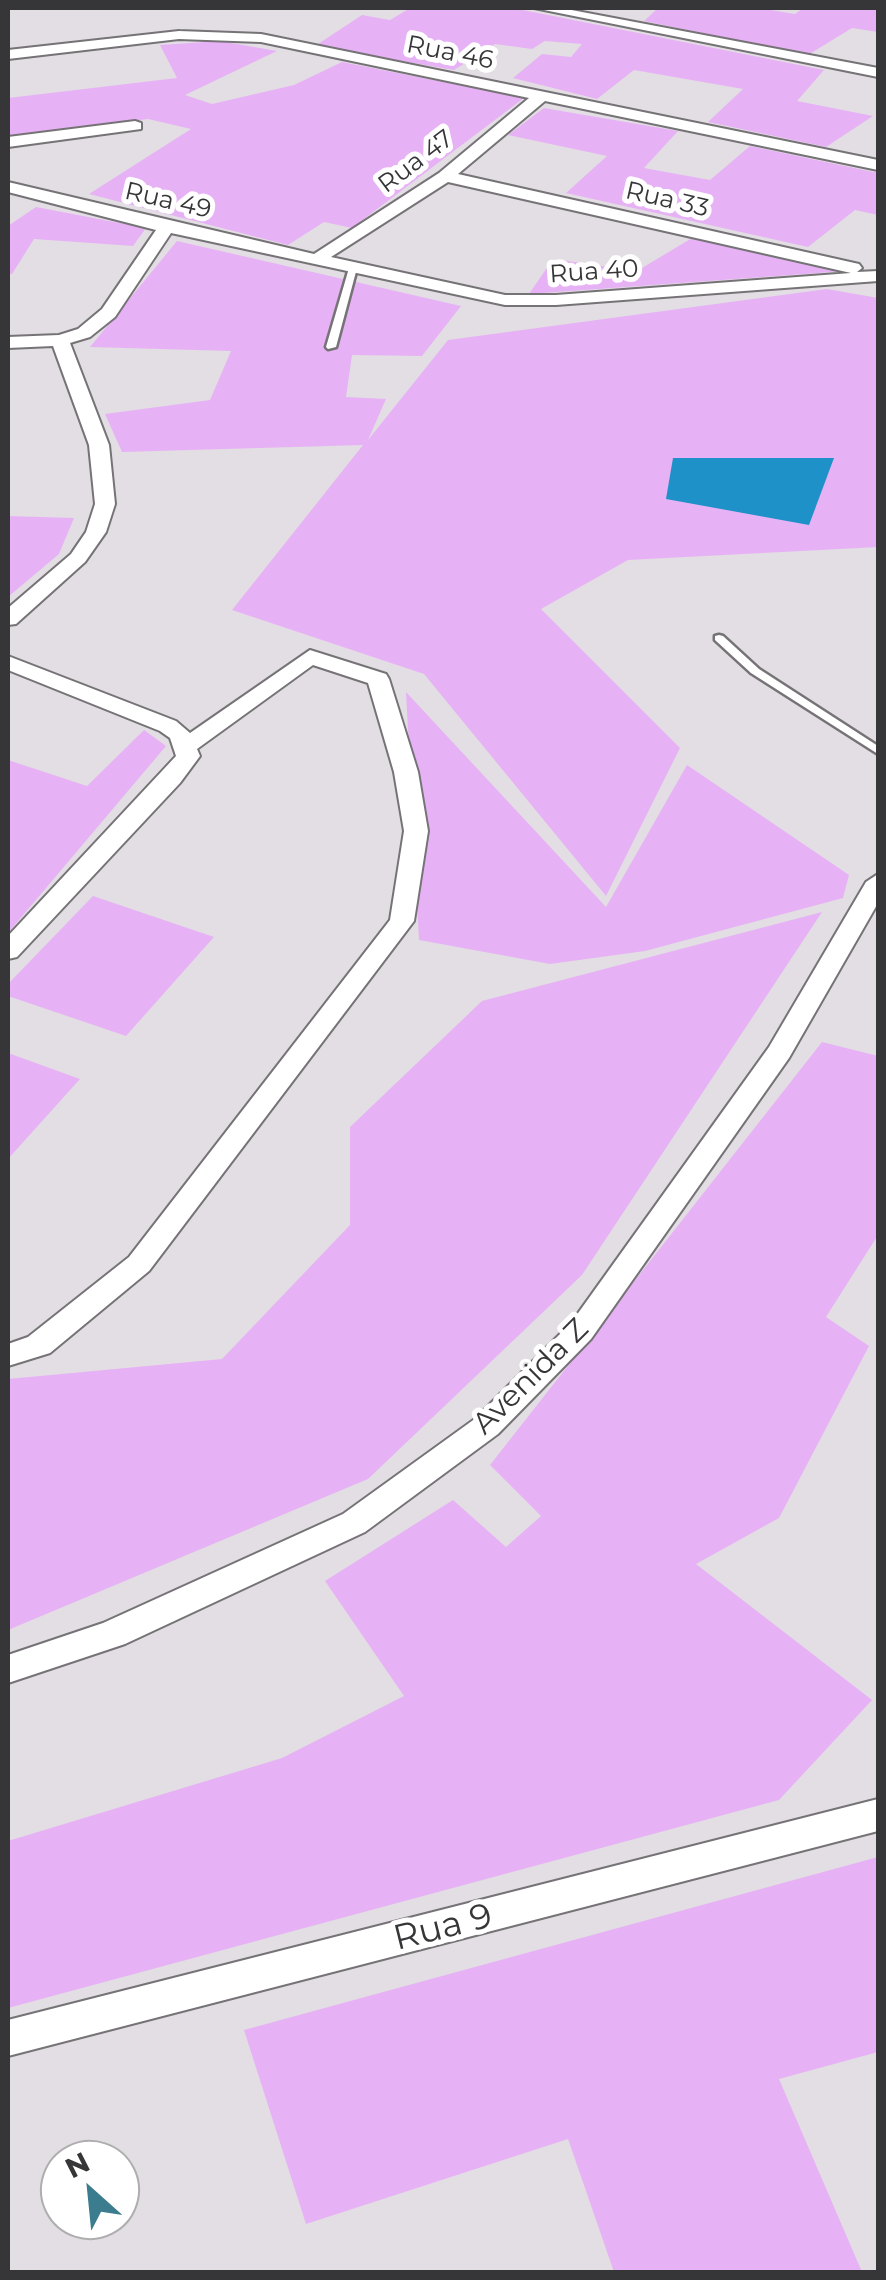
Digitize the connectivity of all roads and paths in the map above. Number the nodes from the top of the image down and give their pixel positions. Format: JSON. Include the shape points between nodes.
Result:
{"nodes":[{"id":1,"x":541,"y":8,"type":"edge"},
{"id":2,"x":8,"y":55,"type":"edge"},
{"id":3,"x":878,"y":73,"type":"edge"},
{"id":4,"x":540,"y":97,"type":"junction"},
{"id":5,"x":136,"y":126,"type":"dead end"},
{"id":6,"x":8,"y":142,"type":"edge"},
{"id":7,"x":878,"y":165,"type":"edge"},
{"id":8,"x":445,"y":176,"type":"junction"},
{"id":9,"x":8,"y":188,"type":"edge"},
{"id":10,"x":166,"y":227,"type":"junction"},
{"id":11,"x":317,"y":259,"type":"junction"},
{"id":12,"x":353,"y":268,"type":"junction"},
{"id":13,"x":878,"y":275,"type":"edge"},
{"id":14,"x":60,"y":340,"type":"junction"},
{"id":15,"x":8,"y":342,"type":"edge"},
{"id":16,"x":331,"y":347,"type":"dead end"},
{"id":17,"x":8,"y":619,"type":"edge"},
{"id":18,"x":719,"y":638,"type":"dead end"},
{"id":19,"x":8,"y":662,"type":"edge"},
{"id":20,"x":186,"y":746,"type":"junction"},
{"id":21,"x":878,"y":750,"type":"edge"},
{"id":22,"x":878,"y":882,"type":"edge"},
{"id":23,"x":8,"y":951,"type":"edge"},
{"id":24,"x":8,"y":1354,"type":"edge"},
{"id":25,"x":8,"y":1670,"type":"edge"},
{"id":26,"x":878,"y":1816,"type":"edge"},
{"id":27,"x":8,"y":2038,"type":"edge"}],
"edges":[{"from":1,"to":3,"type":"street"},
{"from":2,"to":4,"type":"street","name":"Rua 46","via":[[229,35]]},
{"from":4,"to":7,"type":"street","name":"Rua 46"},
{"from":4,"to":8,"type":"street","name":"Rua 47"},
{"from":5,"to":6,"type":"street"},
{"from":8,"to":11,"type":"street","name":"Rua 47"},
{"from":8,"to":13,"type":"street","name":"Rua 33"},
{"from":9,"to":10,"type":"street","name":"Rua 49"},
{"from":10,"to":11,"type":"street","name":"Rua 49"},
{"from":10,"to":14,"type":"street","via":[[109,313],[84,333]]},
{"from":11,"to":12,"type":"street","name":"Rua 40"},
{"from":12,"to":13,"type":"street","name":"Rua 40","via":[[523,301]]},
{"from":12,"to":16,"type":"lane"},
{"from":14,"to":15,"type":"street"},
{"from":14,"to":17,"type":"street","via":[[99,445],[105,504],[78,558]]},
{"from":18,"to":21,"type":"lane","via":[[755,672]]},
{"from":19,"to":20,"type":"street","via":[[148,717],[180,735]]},
{"from":20,"to":23,"type":"street","via":[[188,756],[172,778]]},
{"from":20,"to":24,"type":"street","via":[[310,657],[378,679],[416,831],[402,920],[139,1264],[38,1345]]},
{"from":22,"to":25,"type":"street","name":"Avenida Z","via":[[780,1052],[592,1316],[487,1426],[354,1522],[113,1634]]},
{"from":26,"to":27,"type":"street","name":"Rua 9"}]}
